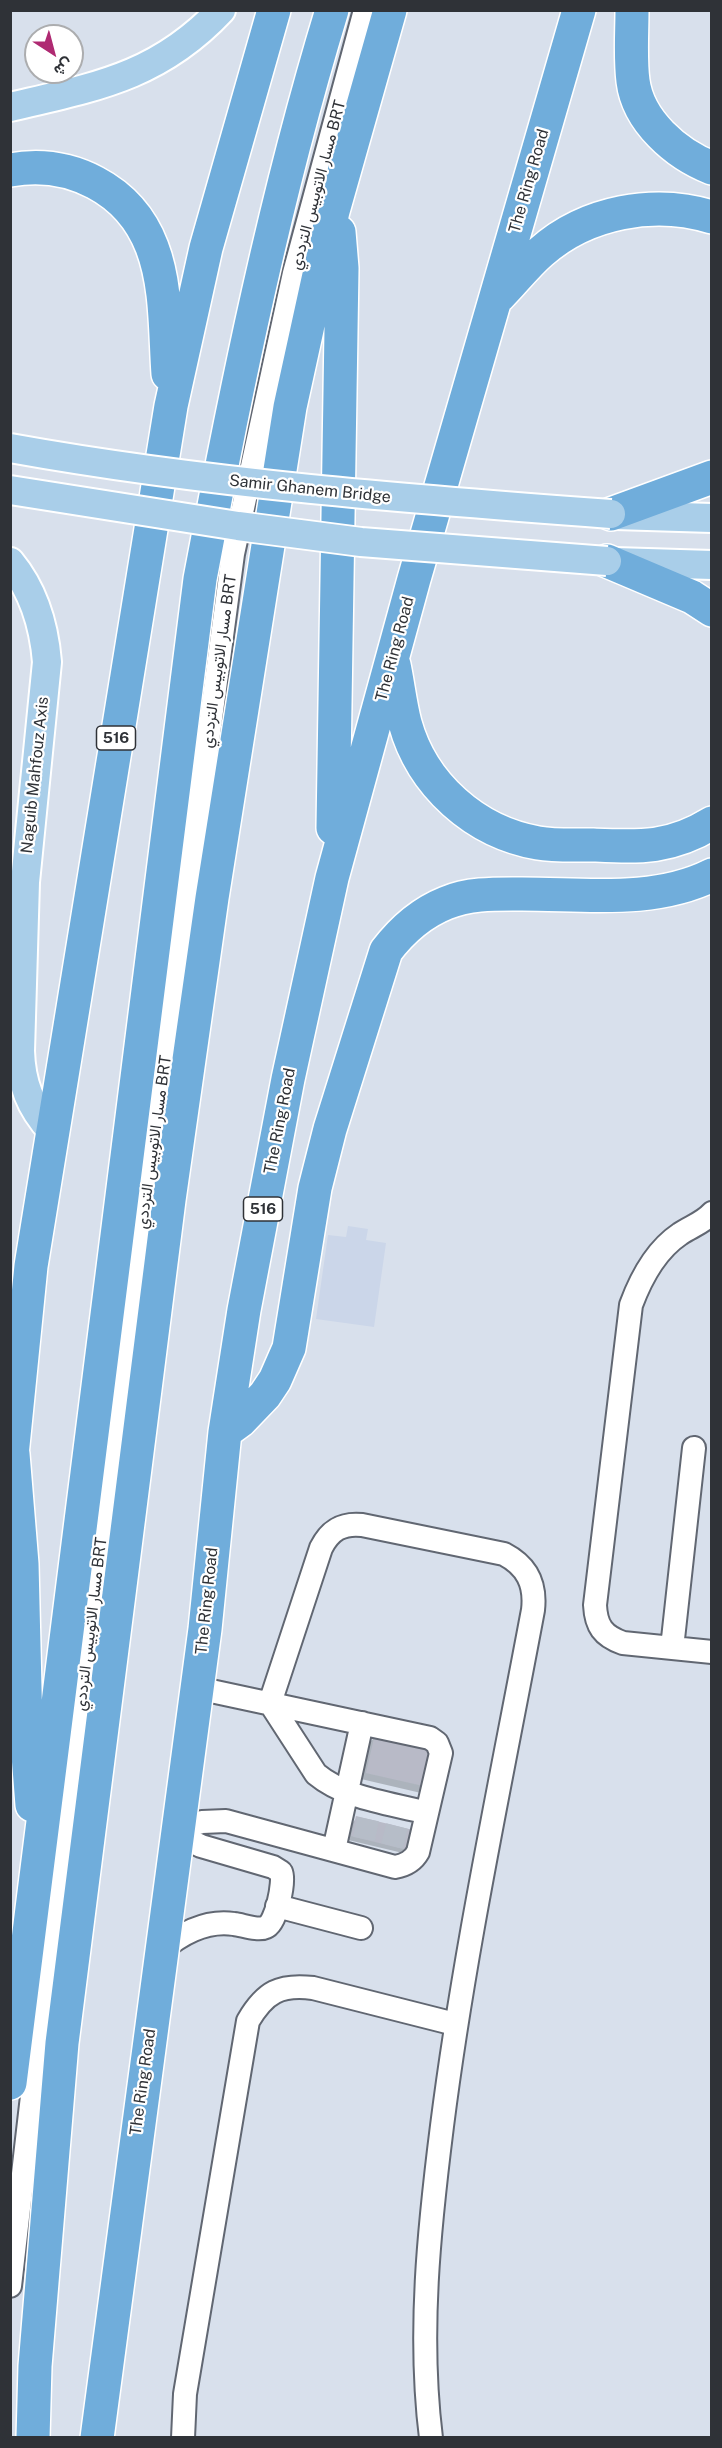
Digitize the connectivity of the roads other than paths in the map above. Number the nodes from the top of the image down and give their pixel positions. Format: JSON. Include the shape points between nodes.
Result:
{"nodes":[{"id":1,"x":221,"y":10,"type":"edge"},
{"id":2,"x":274,"y":10,"type":"edge"},
{"id":3,"x":332,"y":10,"type":"edge"},
{"id":4,"x":365,"y":10,"type":"edge"},
{"id":5,"x":390,"y":10,"type":"edge"},
{"id":6,"x":579,"y":10,"type":"edge"},
{"id":7,"x":632,"y":10,"type":"edge"},
{"id":8,"x":10,"y":107,"type":"edge"},
{"id":9,"x":711,"y":168,"type":"edge"},
{"id":10,"x":10,"y":170,"type":"edge"},
{"id":11,"x":333,"y":211,"type":"junction"},
{"id":12,"x":711,"y":217,"type":"edge"},
{"id":13,"x":496,"y":300,"type":"junction"},
{"id":14,"x":171,"y":406,"type":"junction"},
{"id":15,"x":16,"y":446,"type":"edge"},
{"id":16,"x":711,"y":477,"type":"edge"},
{"id":17,"x":10,"y":490,"type":"edge"},
{"id":18,"x":611,"y":514,"type":"junction"},
{"id":19,"x":711,"y":518,"type":"edge"},
{"id":20,"x":607,"y":561,"type":"junction"},
{"id":21,"x":10,"y":562,"type":"edge"},
{"id":22,"x":711,"y":565,"type":"edge"},
{"id":23,"x":711,"y":610,"type":"edge"},
{"id":24,"x":393,"y":656,"type":"junction"},
{"id":25,"x":711,"y":824,"type":"edge"},
{"id":26,"x":711,"y":875,"type":"edge"},
{"id":27,"x":332,"y":878,"type":"junction"},
{"id":28,"x":52,"y":1131,"type":"junction"},
{"id":29,"x":711,"y":1213,"type":"edge"},
{"id":30,"x":225,"y":1432,"type":"junction"},
{"id":31,"x":694,"y":1448,"type":"dead end"},
{"id":32,"x":12,"y":1464,"type":"edge"},
{"id":33,"x":672,"y":1648,"type":"junction"},
{"id":34,"x":711,"y":1652,"type":"edge"},
{"id":35,"x":197,"y":1688,"type":"junction"},
{"id":36,"x":270,"y":1703,"type":"junction"},
{"id":37,"x":362,"y":1723,"type":"junction"},
{"id":38,"x":346,"y":1792,"type":"junction"},
{"id":39,"x":427,"y":1813,"type":"junction"},
{"id":40,"x":179,"y":1832,"type":"junction"},
{"id":41,"x":380,"y":1832,"type":"junction"},
{"id":42,"x":334,"y":1850,"type":"junction"},
{"id":43,"x":38,"y":1868,"type":"junction"},
{"id":44,"x":277,"y":1906,"type":"junction"},
{"id":45,"x":361,"y":1928,"type":"dead end"},
{"id":46,"x":162,"y":1950,"type":"junction"},
{"id":47,"x":455,"y":2024,"type":"junction"},
{"id":48,"x":10,"y":2083,"type":"edge"},
{"id":49,"x":10,"y":2286,"type":"edge"},
{"id":50,"x":33,"y":2438,"type":"edge"},
{"id":51,"x":97,"y":2438,"type":"edge"},
{"id":52,"x":183,"y":2438,"type":"edge"},
{"id":53,"x":431,"y":2438,"type":"edge"}],
"edges":[{"from":1,"to":8,"type":"main road","via":[[188,41],[124,78]]},
{"from":2,"to":14,"type":"highway","number":"516","via":[[206,248]]},
{"from":3,"to":43,"type":"highway","number":"516","via":[[280,200],[236,387],[200,579]]},
{"from":4,"to":49,"type":"lane","name":"مسار الاتوبيس الترددي BRT","via":[[294,273],[233,554],[119,1403]]},
{"from":5,"to":11,"type":"highway"},
{"from":6,"to":13,"type":"highway","name":"The Ring Road","number":"516"},
{"from":7,"to":9,"type":"highway","via":[[633,82],[639,99],[657,130],[670,143]]},
{"from":10,"to":14,"type":"highway","via":[[51,168],[88,178],[127,207],[144,230],[161,285]]},
{"from":11,"to":27,"type":"highway","via":[[342,268]]},
{"from":11,"to":50,"type":"highway","via":[[290,407],[212,898],[169,1200],[62,2043],[35,2366]]},
{"from":12,"to":13,"type":"highway","via":[[648,209],[591,222],[540,252]]},
{"from":13,"to":24,"type":"highway","name":"The Ring Road","number":"516"},
{"from":14,"to":28,"type":"highway","number":"516"},
{"from":15,"to":18,"type":"main road","name":"Samir Ghanem Bridge","bridge":true,"via":[[147,470],[268,486]]},
{"from":16,"to":18,"type":"highway"},
{"from":17,"to":20,"type":"main road","bridge":true,"via":[[361,542]]},
{"from":18,"to":19,"type":"main road","name":"Samir Ghanem Bridge"},
{"from":20,"to":22,"type":"main road"},
{"from":20,"to":23,"type":"highway","via":[[692,597]]},
{"from":21,"to":28,"type":"main road","name":"Naguib Mahfouz Axis","via":[[35,603],[47,662],[25,882],[20,1069],[30,1102]]},
{"from":24,"to":25,"type":"highway","via":[[405,724],[422,763],[447,796],[481,822],[540,843],[645,847],[680,840]]},
{"from":24,"to":27,"type":"highway","name":"The Ring Road","number":"516"},
{"from":26,"to":30,"type":"highway","via":[[665,891],[633,895],[467,896],[434,908],[396,938],[386,951],[330,1129],[315,1188],[283,1365],[265,1395]]},
{"from":27,"to":30,"type":"highway","name":"The Ring Road","number":"516","via":[[286,1090]]},
{"from":28,"to":32,"type":"highway","number":"516","via":[[31,1266]]},
{"from":29,"to":33,"type":"lane","via":[[662,1251],[638,1286],[631,1305],[595,1605],[595,1618],[610,1639]]},
{"from":30,"to":35,"type":"highway","name":"The Ring Road","number":"516"},
{"from":31,"to":33,"type":"lane"},
{"from":32,"to":43,"type":"highway","number":"516","via":[[22,1564],[26,1730]]},
{"from":33,"to":34,"type":"lane"},
{"from":35,"to":36,"type":"lane"},
{"from":35,"to":40,"type":"highway","name":"The Ring Road","number":"516"},
{"from":36,"to":37,"type":"lane"},
{"from":36,"to":38,"type":"lane","via":[[316,1774]]},
{"from":36,"to":47,"type":"lane","via":[[321,1548],[337,1528],[362,1525],[504,1554],[515,1559],[530,1576],[535,1598],[533,1610]]},
{"from":37,"to":38,"type":"lane"},
{"from":37,"to":39,"type":"lane","via":[[430,1738],[437,1743],[441,1753]]},
{"from":38,"to":41,"type":"lane"},
{"from":38,"to":42,"type":"lane"},
{"from":39,"to":41,"type":"lane"},
{"from":39,"to":41,"type":"lane","via":[[415,1857],[401,1866]]},
{"from":40,"to":42,"type":"lane","via":[[202,1822],[226,1821]]},
{"from":40,"to":44,"type":"lane","via":[[201,1846],[278,1869],[283,1881]]},
{"from":40,"to":46,"type":"highway","name":"The Ring Road","number":"516"},
{"from":41,"to":42,"type":"lane"},
{"from":43,"to":48,"type":"highway","number":"516"},
{"from":44,"to":45,"type":"lane"},
{"from":44,"to":46,"type":"lane","via":[[274,1920],[265,1928],[215,1924],[186,1933]]},
{"from":46,"to":51,"type":"highway","name":"The Ring Road","number":"516"},
{"from":47,"to":52,"type":"lane","via":[[294,1986],[274,1991],[258,2004],[248,2021],[185,2394]]},
{"from":47,"to":53,"type":"lane","via":[[432,2208],[426,2314]]}]}
